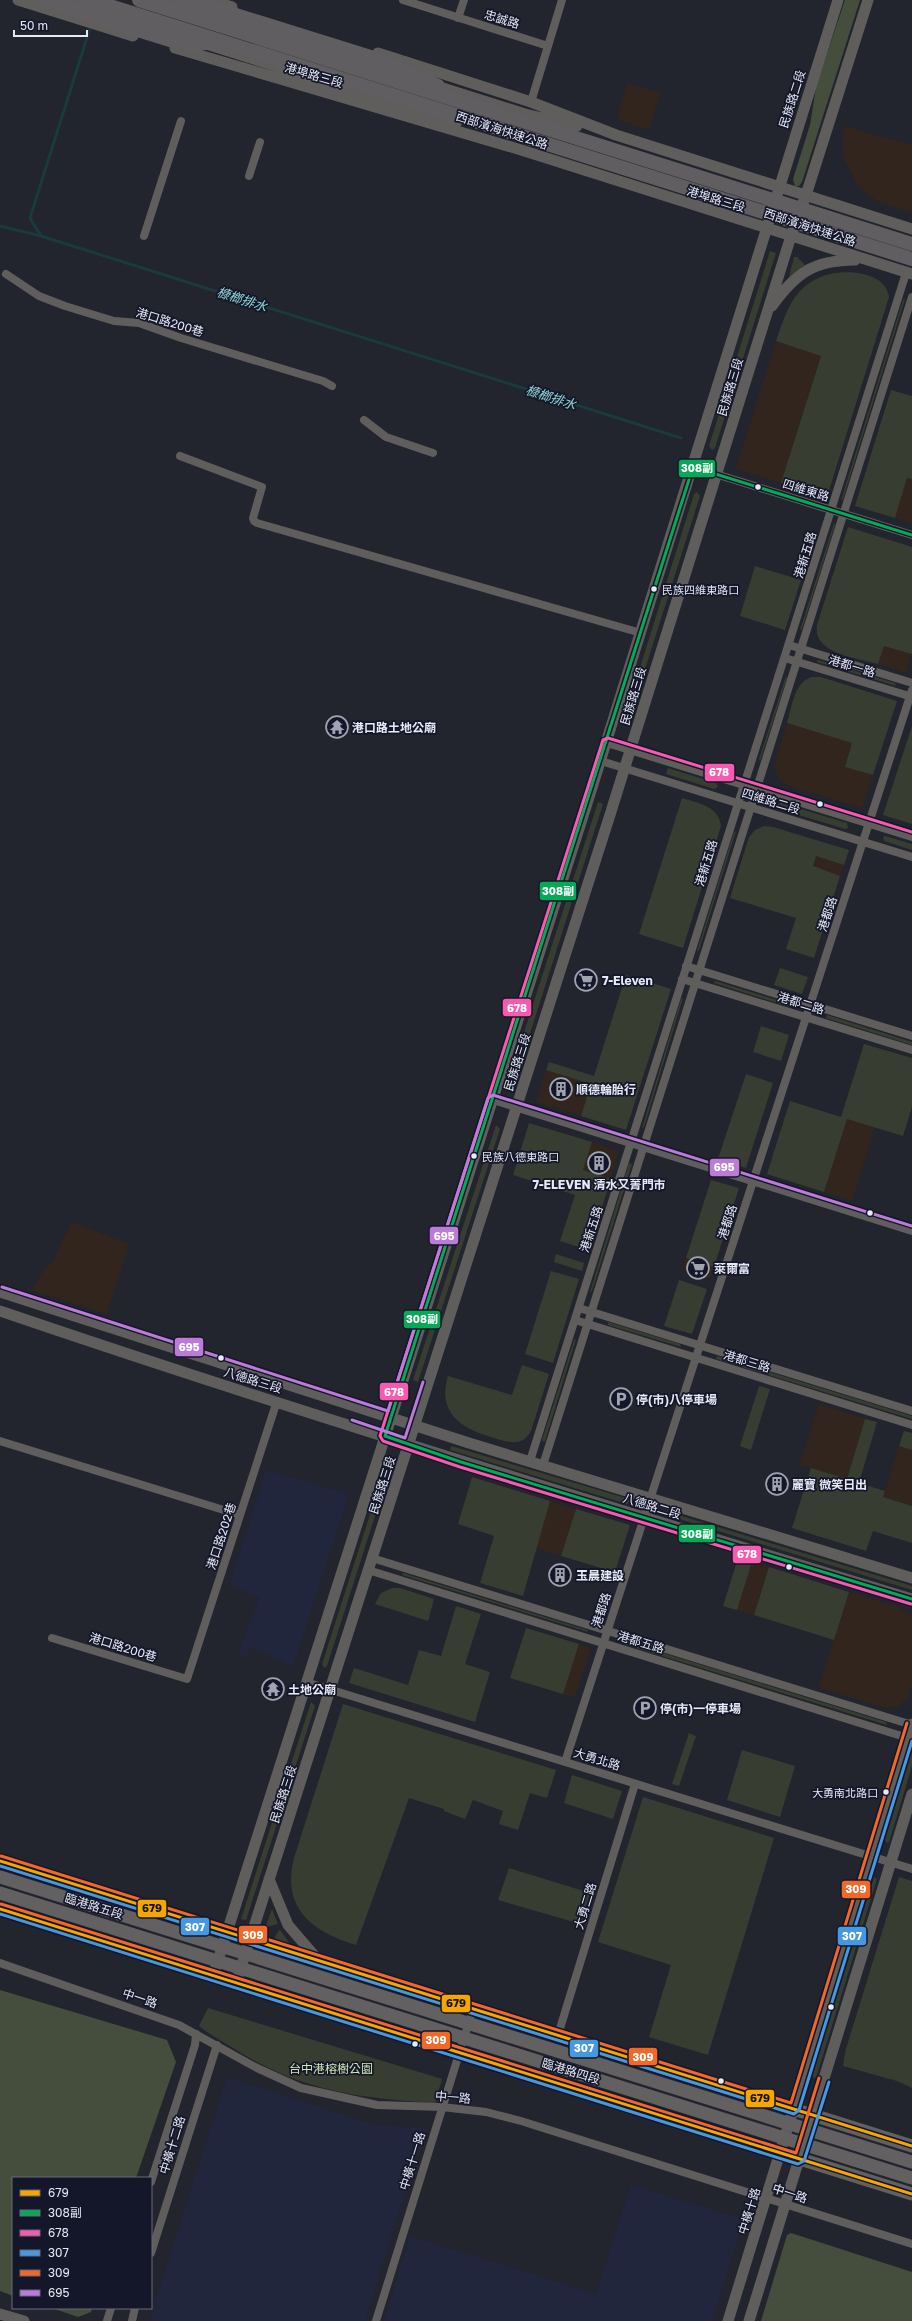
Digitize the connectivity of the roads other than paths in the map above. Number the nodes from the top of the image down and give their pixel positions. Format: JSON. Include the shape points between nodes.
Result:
{"nodes":[{"id":1,"x":18,"y":0,"type":"edge"},
{"id":2,"x":42,"y":0,"type":"edge"},
{"id":3,"x":67,"y":0,"type":"edge"},
{"id":4,"x":140,"y":0,"type":"edge"},
{"id":5,"x":164,"y":0,"type":"edge"},
{"id":6,"x":188,"y":0,"type":"edge"},
{"id":7,"x":212,"y":0,"type":"edge"},
{"id":8,"x":403,"y":0,"type":"edge"},
{"id":9,"x":464,"y":0,"type":"edge"},
{"id":10,"x":562,"y":0,"type":"edge"},
{"id":11,"x":838,"y":0,"type":"edge"},
{"id":12,"x":868,"y":0,"type":"edge"},
{"id":13,"x":89,"y":3,"type":"edge"},
{"id":14,"x":458,"y":18,"type":"junction"},
{"id":15,"x":222,"y":41,"type":"junction"},
{"id":16,"x":548,"y":46,"type":"junction"},
{"id":17,"x":531,"y":102,"type":"junction"},
{"id":18,"x":500,"y":114,"type":"junction"},
{"id":19,"x":182,"y":121,"type":"dead end"},
{"id":20,"x":616,"y":135,"type":"junction"},
{"id":21,"x":260,"y":142,"type":"dead end"},
{"id":22,"x":249,"y":176,"type":"dead end"},
{"id":23,"x":603,"y":177,"type":"junction"},
{"id":24,"x":778,"y":186,"type":"junction"},
{"id":25,"x":806,"y":195,"type":"junction"},
{"id":26,"x":773,"y":207,"type":"joint"},
{"id":27,"x":912,"y":228,"type":"edge"},
{"id":28,"x":768,"y":229,"type":"junction"},
{"id":29,"x":144,"y":236,"type":"dead end"},
{"id":30,"x":791,"y":236,"type":"junction"},
{"id":31,"x":912,"y":244,"type":"edge"},
{"id":32,"x":912,"y":259,"type":"edge"},
{"id":33,"x":867,"y":260,"type":"junction"},
{"id":34,"x":6,"y":274,"type":"dead end"},
{"id":35,"x":909,"y":274,"type":"edge"},
{"id":36,"x":912,"y":298,"type":"edge"},
{"id":37,"x":767,"y":313,"type":"junction"},
{"id":38,"x":332,"y":386,"type":"dead end"},
{"id":39,"x":364,"y":420,"type":"dead end"},
{"id":40,"x":433,"y":453,"type":"dead end"},
{"id":41,"x":180,"y":456,"type":"dead end"},
{"id":42,"x":693,"y":467,"type":"junction"},
{"id":43,"x":716,"y":474,"type":"junction"},
{"id":44,"x":831,"y":510,"type":"junction"},
{"id":45,"x":844,"y":514,"type":"junction"},
{"id":46,"x":912,"y":535,"type":"edge"},
{"id":47,"x":641,"y":633,"type":"junction"},
{"id":48,"x":789,"y":646,"type":"junction"},
{"id":49,"x":801,"y":649,"type":"junction"},
{"id":50,"x":785,"y":658,"type":"junction"},
{"id":51,"x":798,"y":662,"type":"junction"},
{"id":52,"x":912,"y":683,"type":"edge"},
{"id":53,"x":911,"y":694,"type":"edge"},
{"id":54,"x":606,"y":742,"type":"junction"},
{"id":55,"x":630,"y":750,"type":"junction"},
{"id":56,"x":601,"y":761,"type":"junction"},
{"id":57,"x":624,"y":768,"type":"junction"},
{"id":58,"x":744,"y":785,"type":"junction"},
{"id":59,"x":757,"y":789,"type":"junction"},
{"id":60,"x":738,"y":803,"type":"junction"},
{"id":61,"x":751,"y":807,"type":"junction"},
{"id":62,"x":869,"y":824,"type":"junction"},
{"id":63,"x":912,"y":837,"type":"edge"},
{"id":64,"x":863,"y":841,"type":"junction"},
{"id":65,"x":912,"y":856,"type":"edge"},
{"id":66,"x":686,"y":966,"type":"junction"},
{"id":67,"x":698,"y":970,"type":"junction"},
{"id":68,"x":682,"y":979,"type":"junction"},
{"id":69,"x":695,"y":983,"type":"junction"},
{"id":70,"x":810,"y":1005,"type":"junction"},
{"id":71,"x":806,"y":1017,"type":"junction"},
{"id":72,"x":912,"y":1036,"type":"edge"},
{"id":73,"x":912,"y":1050,"type":"edge"},
{"id":74,"x":493,"y":1100,"type":"junction"},
{"id":75,"x":516,"y":1108,"type":"junction"},
{"id":76,"x":630,"y":1143,"type":"junction"},
{"id":77,"x":643,"y":1147,"type":"junction"},
{"id":78,"x":753,"y":1181,"type":"junction"},
{"id":79,"x":912,"y":1231,"type":"edge"},
{"id":80,"x":0,"y":1292,"type":"edge"},
{"id":81,"x":579,"y":1308,"type":"junction"},
{"id":82,"x":0,"y":1311,"type":"edge"},
{"id":83,"x":591,"y":1311,"type":"junction"},
{"id":84,"x":575,"y":1320,"type":"junction"},
{"id":85,"x":587,"y":1324,"type":"junction"},
{"id":86,"x":700,"y":1345,"type":"junction"},
{"id":87,"x":696,"y":1358,"type":"junction"},
{"id":88,"x":277,"y":1401,"type":"junction"},
{"id":89,"x":912,"y":1411,"type":"edge"},
{"id":90,"x":391,"y":1417,"type":"junction"},
{"id":91,"x":415,"y":1425,"type":"junction"},
{"id":92,"x":912,"y":1425,"type":"edge"},
{"id":93,"x":385,"y":1436,"type":"junction"},
{"id":94,"x":0,"y":1441,"type":"edge"},
{"id":95,"x":408,"y":1444,"type":"junction"},
{"id":96,"x":530,"y":1462,"type":"junction"},
{"id":97,"x":543,"y":1465,"type":"junction"},
{"id":98,"x":651,"y":1498,"type":"junction"},
{"id":99,"x":240,"y":1515,"type":"junction"},
{"id":100,"x":644,"y":1517,"type":"junction"},
{"id":101,"x":372,"y":1558,"type":"junction"},
{"id":102,"x":368,"y":1570,"type":"junction"},
{"id":103,"x":912,"y":1578,"type":"edge"},
{"id":104,"x":912,"y":1599,"type":"edge"},
{"id":105,"x":608,"y":1631,"type":"junction"},
{"id":106,"x":52,"y":1638,"type":"dead end"},
{"id":107,"x":604,"y":1643,"type":"junction"},
{"id":108,"x":187,"y":1679,"type":"joint"},
{"id":109,"x":306,"y":1682,"type":"junction"},
{"id":110,"x":330,"y":1689,"type":"junction"},
{"id":111,"x":912,"y":1724,"type":"edge"},
{"id":112,"x":908,"y":1738,"type":"junction"},
{"id":113,"x":565,"y":1762,"type":"junction"},
{"id":114,"x":635,"y":1784,"type":"junction"},
{"id":115,"x":912,"y":1794,"type":"edge"},
{"id":116,"x":881,"y":1860,"type":"junction"},
{"id":117,"x":0,"y":1861,"type":"edge"},
{"id":118,"x":912,"y":1869,"type":"edge"},
{"id":119,"x":0,"y":1877,"type":"edge"},
{"id":120,"x":270,"y":1879,"type":"junction"},
{"id":121,"x":0,"y":1893,"type":"edge"},
{"id":122,"x":0,"y":1909,"type":"edge"},
{"id":123,"x":239,"y":1936,"type":"junction"},
{"id":124,"x":234,"y":1950,"type":"junction"},
{"id":125,"x":319,"y":1961,"type":"junction"},
{"id":126,"x":0,"y":1963,"type":"edge"},
{"id":127,"x":229,"y":1965,"type":"junction"},
{"id":128,"x":225,"y":1979,"type":"junction"},
{"id":129,"x":473,"y":2009,"type":"junction"},
{"id":130,"x":468,"y":2023,"type":"junction"},
{"id":131,"x":196,"y":2034,"type":"junction"},
{"id":132,"x":558,"y":2035,"type":"junction"},
{"id":133,"x":464,"y":2038,"type":"junction"},
{"id":134,"x":217,"y":2045,"type":"junction"},
{"id":135,"x":459,"y":2052,"type":"junction"},
{"id":136,"x":442,"y":2107,"type":"junction"},
{"id":137,"x":794,"y":2109,"type":"junction"},
{"id":138,"x":813,"y":2115,"type":"junction"},
{"id":139,"x":789,"y":2124,"type":"junction"},
{"id":140,"x":809,"y":2130,"type":"junction"},
{"id":141,"x":785,"y":2138,"type":"junction"},
{"id":142,"x":804,"y":2144,"type":"junction"},
{"id":143,"x":912,"y":2146,"type":"edge"},
{"id":144,"x":781,"y":2153,"type":"junction"},
{"id":145,"x":800,"y":2159,"type":"junction"},
{"id":146,"x":912,"y":2162,"type":"edge"},
{"id":147,"x":912,"y":2178,"type":"edge"},
{"id":148,"x":152,"y":2179,"type":"edge"},
{"id":149,"x":912,"y":2194,"type":"edge"},
{"id":150,"x":766,"y":2198,"type":"junction"},
{"id":151,"x":785,"y":2204,"type":"junction"},
{"id":152,"x":912,"y":2244,"type":"edge"},
{"id":153,"x":152,"y":2250,"type":"edge"},
{"id":154,"x":111,"y":2309,"type":"edge"},
{"id":155,"x":135,"y":2309,"type":"edge"},
{"id":156,"x":0,"y":2314,"type":"edge"},
{"id":157,"x":24,"y":2321,"type":"edge"},
{"id":158,"x":107,"y":2321,"type":"edge"},
{"id":159,"x":132,"y":2321,"type":"edge"},
{"id":160,"x":376,"y":2321,"type":"edge"},
{"id":161,"x":728,"y":2321,"type":"edge"},
{"id":162,"x":749,"y":2321,"type":"edge"}],
"edges":[{"from":1,"to":23,"type":"street","name":"港埠路三段","via":[[518,149]]},
{"from":2,"to":15,"type":"highway","bridge":true,"via":[[186,45]]},
{"from":3,"to":13,"type":"street","name":"港埠路三段"},
{"from":4,"to":18,"type":"highway","name":"西部濱海快速公路","bridge":true},
{"from":5,"to":20,"type":"street","via":[[525,114]]},
{"from":6,"to":18,"type":"highway","bridge":true,"via":[[380,60]]},
{"from":7,"to":17,"type":"street"},
{"from":8,"to":14,"type":"street","name":"忠誠路"},
{"from":9,"to":14,"type":"street"},
{"from":10,"to":16,"type":"street"},
{"from":11,"to":24,"type":"street","name":"民族路二段"},
{"from":12,"to":25,"type":"street"},
{"from":13,"to":15,"type":"highway","name":"西部濱海快速公路","bridge":true},
{"from":13,"to":23,"type":"street","name":"港埠路三段","via":[[105,12],[517,142]]},
{"from":14,"to":16,"type":"street","name":"忠誠路"},
{"from":15,"to":32,"type":"highway","name":"西部濱海快速公路","bridge":true},
{"from":16,"to":17,"type":"street"},
{"from":17,"to":20,"type":"street"},
{"from":18,"to":31,"type":"highway","name":"西部濱海快速公路","bridge":true},
{"from":19,"to":29,"type":"street"},
{"from":20,"to":24,"type":"street"},
{"from":21,"to":22,"type":"street"},
{"from":23,"to":28,"type":"street","name":"港埠路三段"},
{"from":24,"to":25,"type":"street"},
{"from":24,"to":26,"type":"street","name":"民族路二段"},
{"from":25,"to":27,"type":"street"},
{"from":25,"to":30,"type":"street","name":"民族路三段"},
{"from":26,"to":28,"type":"street","name":"民族路三段"},
{"from":28,"to":30,"type":"street","name":"港埠路三段"},
{"from":28,"to":42,"type":"street","name":"民族路三段"},
{"from":30,"to":33,"type":"street","name":"港埠路三段"},
{"from":30,"to":37,"type":"street","name":"民族路三段"},
{"from":33,"to":35,"type":"street","name":"港埠路三段"},
{"from":33,"to":37,"type":"street","via":[[837,260],[808,269],[790,283]]},
{"from":34,"to":38,"type":"street","name":"港口路200巷","via":[[40,296],[64,306],[114,321],[139,323]]},
{"from":35,"to":44,"type":"street","name":"港新五路"},
{"from":36,"to":45,"type":"street","name":"港新五路"},
{"from":37,"to":43,"type":"street","name":"民族路三段"},
{"from":39,"to":40,"type":"street","via":[[386,436]]},
{"from":41,"to":47,"type":"street","via":[[262,487],[253,518],[257,523]]},
{"from":42,"to":43,"type":"street","name":"四維東路"},
{"from":42,"to":47,"type":"street","name":"民族路三段"},
{"from":43,"to":44,"type":"street","name":"四維東路"},
{"from":43,"to":55,"type":"street","name":"民族路三段"},
{"from":44,"to":45,"type":"street","name":"四維東路"},
{"from":44,"to":48,"type":"street","name":"港新五路"},
{"from":45,"to":46,"type":"street","name":"四維東路"},
{"from":45,"to":49,"type":"street","name":"港新五路"},
{"from":47,"to":54,"type":"street","name":"民族路三段"},
{"from":48,"to":49,"type":"street","name":"港都一路"},
{"from":48,"to":50,"type":"street","name":"港新五路"},
{"from":49,"to":51,"type":"street","name":"港新五路"},
{"from":49,"to":52,"type":"street","name":"港都一路"},
{"from":50,"to":51,"type":"street","name":"港都一路"},
{"from":50,"to":58,"type":"street","name":"港新五路"},
{"from":51,"to":53,"type":"street","name":"港都一路"},
{"from":51,"to":59,"type":"street","name":"港新五路"},
{"from":53,"to":62,"type":"street","name":"港都路"},
{"from":54,"to":55,"type":"street","name":"四維路二段"},
{"from":54,"to":56,"type":"street","name":"民族路三段"},
{"from":55,"to":57,"type":"street","name":"民族路三段"},
{"from":55,"to":58,"type":"street","name":"四維路二段"},
{"from":56,"to":57,"type":"street","name":"四維路二段"},
{"from":56,"to":74,"type":"street","name":"民族路三段"},
{"from":57,"to":60,"type":"street","name":"四維路二段"},
{"from":57,"to":75,"type":"street","name":"民族路三段"},
{"from":58,"to":59,"type":"street","name":"四維路二段"},
{"from":58,"to":60,"type":"street","name":"港新五路"},
{"from":59,"to":61,"type":"street","name":"港新五路"},
{"from":59,"to":62,"type":"street","name":"四維路二段"},
{"from":60,"to":61,"type":"street","name":"四維路二段"},
{"from":60,"to":66,"type":"street","name":"港新五路"},
{"from":61,"to":64,"type":"street","name":"四維路二段"},
{"from":61,"to":67,"type":"street","name":"港新五路"},
{"from":62,"to":63,"type":"street","name":"四維路二段"},
{"from":62,"to":64,"type":"street","name":"港都路"},
{"from":64,"to":65,"type":"street","name":"四維路二段"},
{"from":64,"to":70,"type":"street","name":"港都路"},
{"from":66,"to":67,"type":"street","name":"港都二路"},
{"from":66,"to":68,"type":"street","name":"港新五路"},
{"from":67,"to":69,"type":"street","name":"港新五路"},
{"from":67,"to":70,"type":"street","name":"港都二路"},
{"from":68,"to":69,"type":"street","name":"港都二路"},
{"from":68,"to":76,"type":"street","name":"港新五路"},
{"from":69,"to":71,"type":"street","name":"港都二路"},
{"from":69,"to":77,"type":"street","name":"港新五路"},
{"from":70,"to":71,"type":"street","name":"港都路"},
{"from":70,"to":72,"type":"street","name":"港都二路"},
{"from":71,"to":73,"type":"street","name":"港都二路"},
{"from":71,"to":78,"type":"street","name":"港都路"},
{"from":74,"to":75,"type":"street"},
{"from":74,"to":90,"type":"street","name":"民族路三段"},
{"from":75,"to":76,"type":"street"},
{"from":75,"to":91,"type":"street","name":"民族路三段"},
{"from":76,"to":77,"type":"street"},
{"from":76,"to":81,"type":"street","name":"港新五路"},
{"from":77,"to":78,"type":"street"},
{"from":77,"to":83,"type":"street","name":"港新五路"},
{"from":78,"to":79,"type":"street"},
{"from":78,"to":86,"type":"street","name":"港都路"},
{"from":80,"to":90,"type":"street","name":"八德路三段"},
{"from":81,"to":83,"type":"street","name":"港都三路"},
{"from":81,"to":84,"type":"street","name":"港新五路"},
{"from":82,"to":88,"type":"street","name":"八德路三段","via":[[144,1360]]},
{"from":83,"to":85,"type":"street","name":"港新五路"},
{"from":83,"to":86,"type":"street","name":"港都三路"},
{"from":84,"to":85,"type":"street","name":"港都三路"},
{"from":84,"to":96,"type":"street","name":"港新五路"},
{"from":85,"to":87,"type":"street","name":"港都三路"},
{"from":85,"to":97,"type":"street","name":"港新五路"},
{"from":86,"to":87,"type":"street","name":"港都路"},
{"from":86,"to":89,"type":"street","name":"港都三路"},
{"from":87,"to":92,"type":"street","name":"港都三路"},
{"from":87,"to":98,"type":"street","name":"港都路"},
{"from":88,"to":93,"type":"street","name":"八德路三段"},
{"from":88,"to":99,"type":"street","name":"港口路202巷"},
{"from":90,"to":91,"type":"street","name":"八德路三段"},
{"from":90,"to":93,"type":"street","name":"民族路三段"},
{"from":91,"to":95,"type":"street","name":"民族路三段"},
{"from":91,"to":96,"type":"street","name":"八德路二段"},
{"from":93,"to":95,"type":"street","name":"八德路二段"},
{"from":93,"to":109,"type":"street","name":"民族路三段"},
{"from":94,"to":99,"type":"street","via":[[108,1472]]},
{"from":95,"to":100,"type":"street","name":"八德路二段"},
{"from":95,"to":101,"type":"street","name":"民族路三段"},
{"from":96,"to":97,"type":"street","name":"八德路二段"},
{"from":97,"to":98,"type":"street","name":"八德路二段"},
{"from":98,"to":100,"type":"street","name":"港都路"},
{"from":98,"to":103,"type":"street","name":"八德路二段"},
{"from":99,"to":108,"type":"street","name":"港口路202巷"},
{"from":100,"to":104,"type":"street","name":"八德路二段"},
{"from":100,"to":105,"type":"street","name":"港都路"},
{"from":101,"to":102,"type":"street","name":"民族路三段"},
{"from":101,"to":105,"type":"street","name":"港都五路"},
{"from":102,"to":107,"type":"street","name":"港都五路"},
{"from":102,"to":110,"type":"street","name":"民族路三段"},
{"from":105,"to":107,"type":"street","name":"港都路"},
{"from":105,"to":111,"type":"street","name":"港都五路"},
{"from":106,"to":108,"type":"street","name":"港口路200巷"},
{"from":107,"to":112,"type":"street","name":"港都五路"},
{"from":107,"to":113,"type":"street","name":"港都路"},
{"from":109,"to":110,"type":"street","name":"大勇北路"},
{"from":109,"to":123,"type":"street","name":"民族路三段"},
{"from":110,"to":113,"type":"street","name":"大勇北路"},
{"from":110,"to":120,"type":"street","name":"民族路三段"},
{"from":111,"to":112,"type":"street"},
{"from":112,"to":116,"type":"street"},
{"from":113,"to":114,"type":"street","name":"大勇北路"},
{"from":114,"to":116,"type":"street","name":"大勇北路"},
{"from":114,"to":132,"type":"street","name":"大勇二路"},
{"from":115,"to":116,"type":"street"},
{"from":116,"to":118,"type":"street","name":"大勇北路"},
{"from":116,"to":137,"type":"street","name":"中橫十路"},
{"from":116,"to":138,"type":"street"},
{"from":117,"to":123,"type":"main road","name":"臨港路五段"},
{"from":119,"to":124,"type":"main road","name":"臨港路五段"},
{"from":120,"to":123,"type":"street","name":"民族路三段"},
{"from":120,"to":125,"type":"street","via":[[288,1925]]},
{"from":121,"to":127,"type":"main road","name":"臨港路五段"},
{"from":122,"to":128,"type":"main road"},
{"from":123,"to":124,"type":"street","name":"民族路三段"},
{"from":123,"to":124,"type":"street","name":"民族路三段"},
{"from":123,"to":125,"type":"main road"},
{"from":124,"to":127,"type":"street","name":"民族路三段"},
{"from":124,"to":127,"type":"street","name":"民族路三段"},
{"from":124,"to":130,"type":"main road","name":"臨港路四段"},
{"from":125,"to":129,"type":"main road"},
{"from":126,"to":131,"type":"street","name":"中一路","via":[[172,2022]]},
{"from":127,"to":128,"type":"street","name":"民族路三段"},
{"from":127,"to":128,"type":"street","name":"民族路三段"},
{"from":127,"to":133,"type":"main road","name":"臨港路四段"},
{"from":128,"to":135,"type":"main road","name":"臨港路四段"},
{"from":129,"to":130,"type":"street","name":"中橫十一路"},
{"from":129,"to":132,"type":"main road"},
{"from":130,"to":133,"type":"street","name":"中橫十一路"},
{"from":130,"to":139,"type":"main road","name":"臨港路四段"},
{"from":131,"to":134,"type":"street","name":"中一路"},
{"from":131,"to":148,"type":"street","name":"中橫十二路","via":[[195,2045]]},
{"from":132,"to":137,"type":"main road"},
{"from":133,"to":135,"type":"street","name":"中橫十一路"},
{"from":133,"to":141,"type":"main road","name":"臨港路四段"},
{"from":134,"to":136,"type":"street","name":"中一路","via":[[257,2068],[301,2088],[377,2105]]},
{"from":134,"to":153,"type":"street","name":"中橫十二路"},
{"from":135,"to":136,"type":"street","name":"中橫十一路"},
{"from":135,"to":144,"type":"main road","name":"臨港路四段"},
{"from":136,"to":150,"type":"street","name":"中一路","via":[[486,2112],[521,2121]]},
{"from":136,"to":160,"type":"street","name":"中橫十一路"},
{"from":137,"to":138,"type":"main road"},
{"from":137,"to":139,"type":"street","name":"中橫十路"},
{"from":138,"to":140,"type":"street"},
{"from":138,"to":143,"type":"main road"},
{"from":139,"to":140,"type":"main road","name":"臨港路四段"},
{"from":139,"to":141,"type":"street","name":"中橫十路"},
{"from":140,"to":142,"type":"street"},
{"from":140,"to":146,"type":"main road","name":"臨港路四段"},
{"from":141,"to":142,"type":"main road","name":"臨港路四段"},
{"from":141,"to":144,"type":"street","name":"中橫十路"},
{"from":142,"to":145,"type":"street"},
{"from":142,"to":147,"type":"main road","name":"臨港路四段"},
{"from":144,"to":145,"type":"main road","name":"臨港路四段"},
{"from":144,"to":150,"type":"street","name":"中橫十路"},
{"from":145,"to":149,"type":"main road","name":"臨港路四段"},
{"from":145,"to":151,"type":"street"},
{"from":150,"to":151,"type":"street","name":"中一路"},
{"from":150,"to":161,"type":"street","name":"中橫十路"},
{"from":151,"to":152,"type":"street","name":"中一路"},
{"from":151,"to":162,"type":"street"},
{"from":154,"to":158,"type":"street"},
{"from":155,"to":159,"type":"street"},
{"from":156,"to":157,"type":"street"}]}
